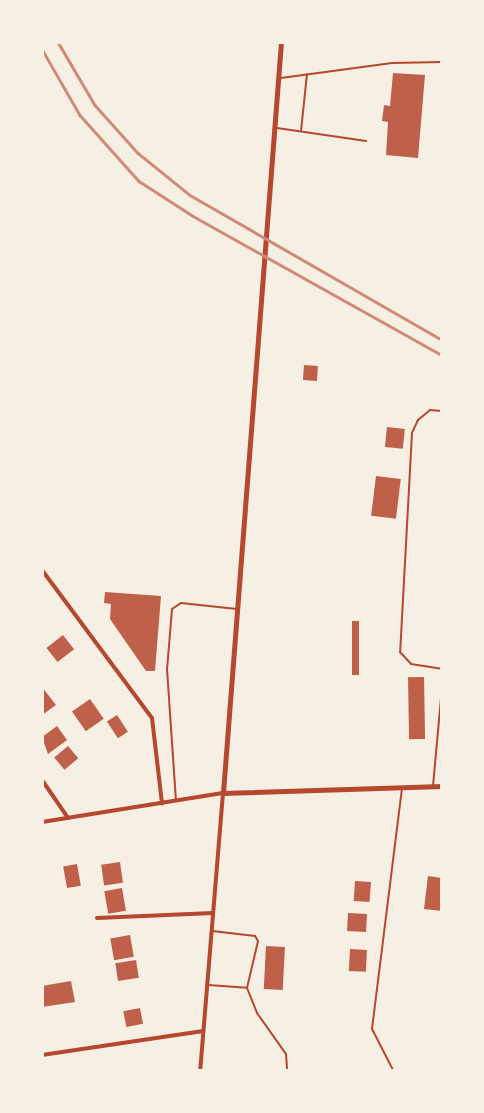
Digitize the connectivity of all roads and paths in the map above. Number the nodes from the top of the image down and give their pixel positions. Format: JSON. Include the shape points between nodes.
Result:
{"nodes":[{"id":1,"x":281,"y":42,"type":"edge"},
{"id":2,"x":442,"y":62,"type":"edge"},
{"id":3,"x":307,"y":74,"type":"junction"},
{"id":4,"x":278,"y":78,"type":"junction"},
{"id":5,"x":274,"y":127,"type":"junction"},
{"id":6,"x":301,"y":131,"type":"junction"},
{"id":7,"x":366,"y":142,"type":"dead end"},
{"id":8,"x":442,"y":411,"type":"edge"},
{"id":9,"x":42,"y":570,"type":"edge"},
{"id":10,"x":45,"y":576,"type":"edge"},
{"id":11,"x":237,"y":609,"type":"junction"},
{"id":12,"x":442,"y":668,"type":"edge"},
{"id":13,"x":442,"y":687,"type":"edge"},
{"id":14,"x":42,"y":780,"type":"edge"},
{"id":15,"x":433,"y":786,"type":"junction"},
{"id":16,"x":442,"y":786,"type":"edge"},
{"id":17,"x":402,"y":787,"type":"junction"},
{"id":18,"x":223,"y":794,"type":"junction"},
{"id":19,"x":176,"y":801,"type":"junction"},
{"id":20,"x":162,"y":803,"type":"junction"},
{"id":21,"x":68,"y":818,"type":"junction"},
{"id":22,"x":42,"y":822,"type":"edge"},
{"id":23,"x":213,"y":912,"type":"junction"},
{"id":24,"x":97,"y":918,"type":"dead end"},
{"id":25,"x":212,"y":930,"type":"junction"},
{"id":26,"x":208,"y":985,"type":"junction"},
{"id":27,"x":247,"y":988,"type":"junction"},
{"id":28,"x":203,"y":1031,"type":"junction"},
{"id":29,"x":42,"y":1055,"type":"edge"},
{"id":30,"x":200,"y":1070,"type":"edge"},
{"id":31,"x":287,"y":1070,"type":"edge"},
{"id":32,"x":393,"y":1070,"type":"edge"}],
"edges":[{"from":1,"to":4,"type":"street"},
{"from":2,"to":3,"type":"lane","via":[[392,63]]},
{"from":3,"to":4,"type":"lane"},
{"from":3,"to":6,"type":"lane"},
{"from":4,"to":5,"type":"street"},
{"from":5,"to":6,"type":"lane"},
{"from":5,"to":11,"type":"street"},
{"from":6,"to":7,"type":"lane"},
{"from":8,"to":12,"type":"lane","via":[[430,410],[418,420],[412,433],[400,652],[411,664]]},
{"from":9,"to":10,"type":"street"},
{"from":10,"to":20,"type":"street","via":[[152,718]]},
{"from":11,"to":18,"type":"street"},
{"from":11,"to":19,"type":"lane","via":[[181,603],[172,609],[167,670]]},
{"from":13,"to":15,"type":"lane"},
{"from":14,"to":21,"type":"street"},
{"from":15,"to":16,"type":"street"},
{"from":15,"to":17,"type":"street"},
{"from":17,"to":18,"type":"street"},
{"from":17,"to":32,"type":"lane","via":[[372,1029]]},
{"from":18,"to":19,"type":"street"},
{"from":18,"to":23,"type":"street"},
{"from":19,"to":20,"type":"street"},
{"from":20,"to":21,"type":"street"},
{"from":21,"to":22,"type":"street"},
{"from":23,"to":24,"type":"street"},
{"from":23,"to":25,"type":"street"},
{"from":25,"to":26,"type":"street"},
{"from":25,"to":27,"type":"lane","via":[[257,938]]},
{"from":26,"to":27,"type":"lane"},
{"from":26,"to":28,"type":"street"},
{"from":27,"to":31,"type":"lane","via":[[257,1012],[286,1054]]},
{"from":28,"to":29,"type":"street"},
{"from":28,"to":30,"type":"street"}]}
